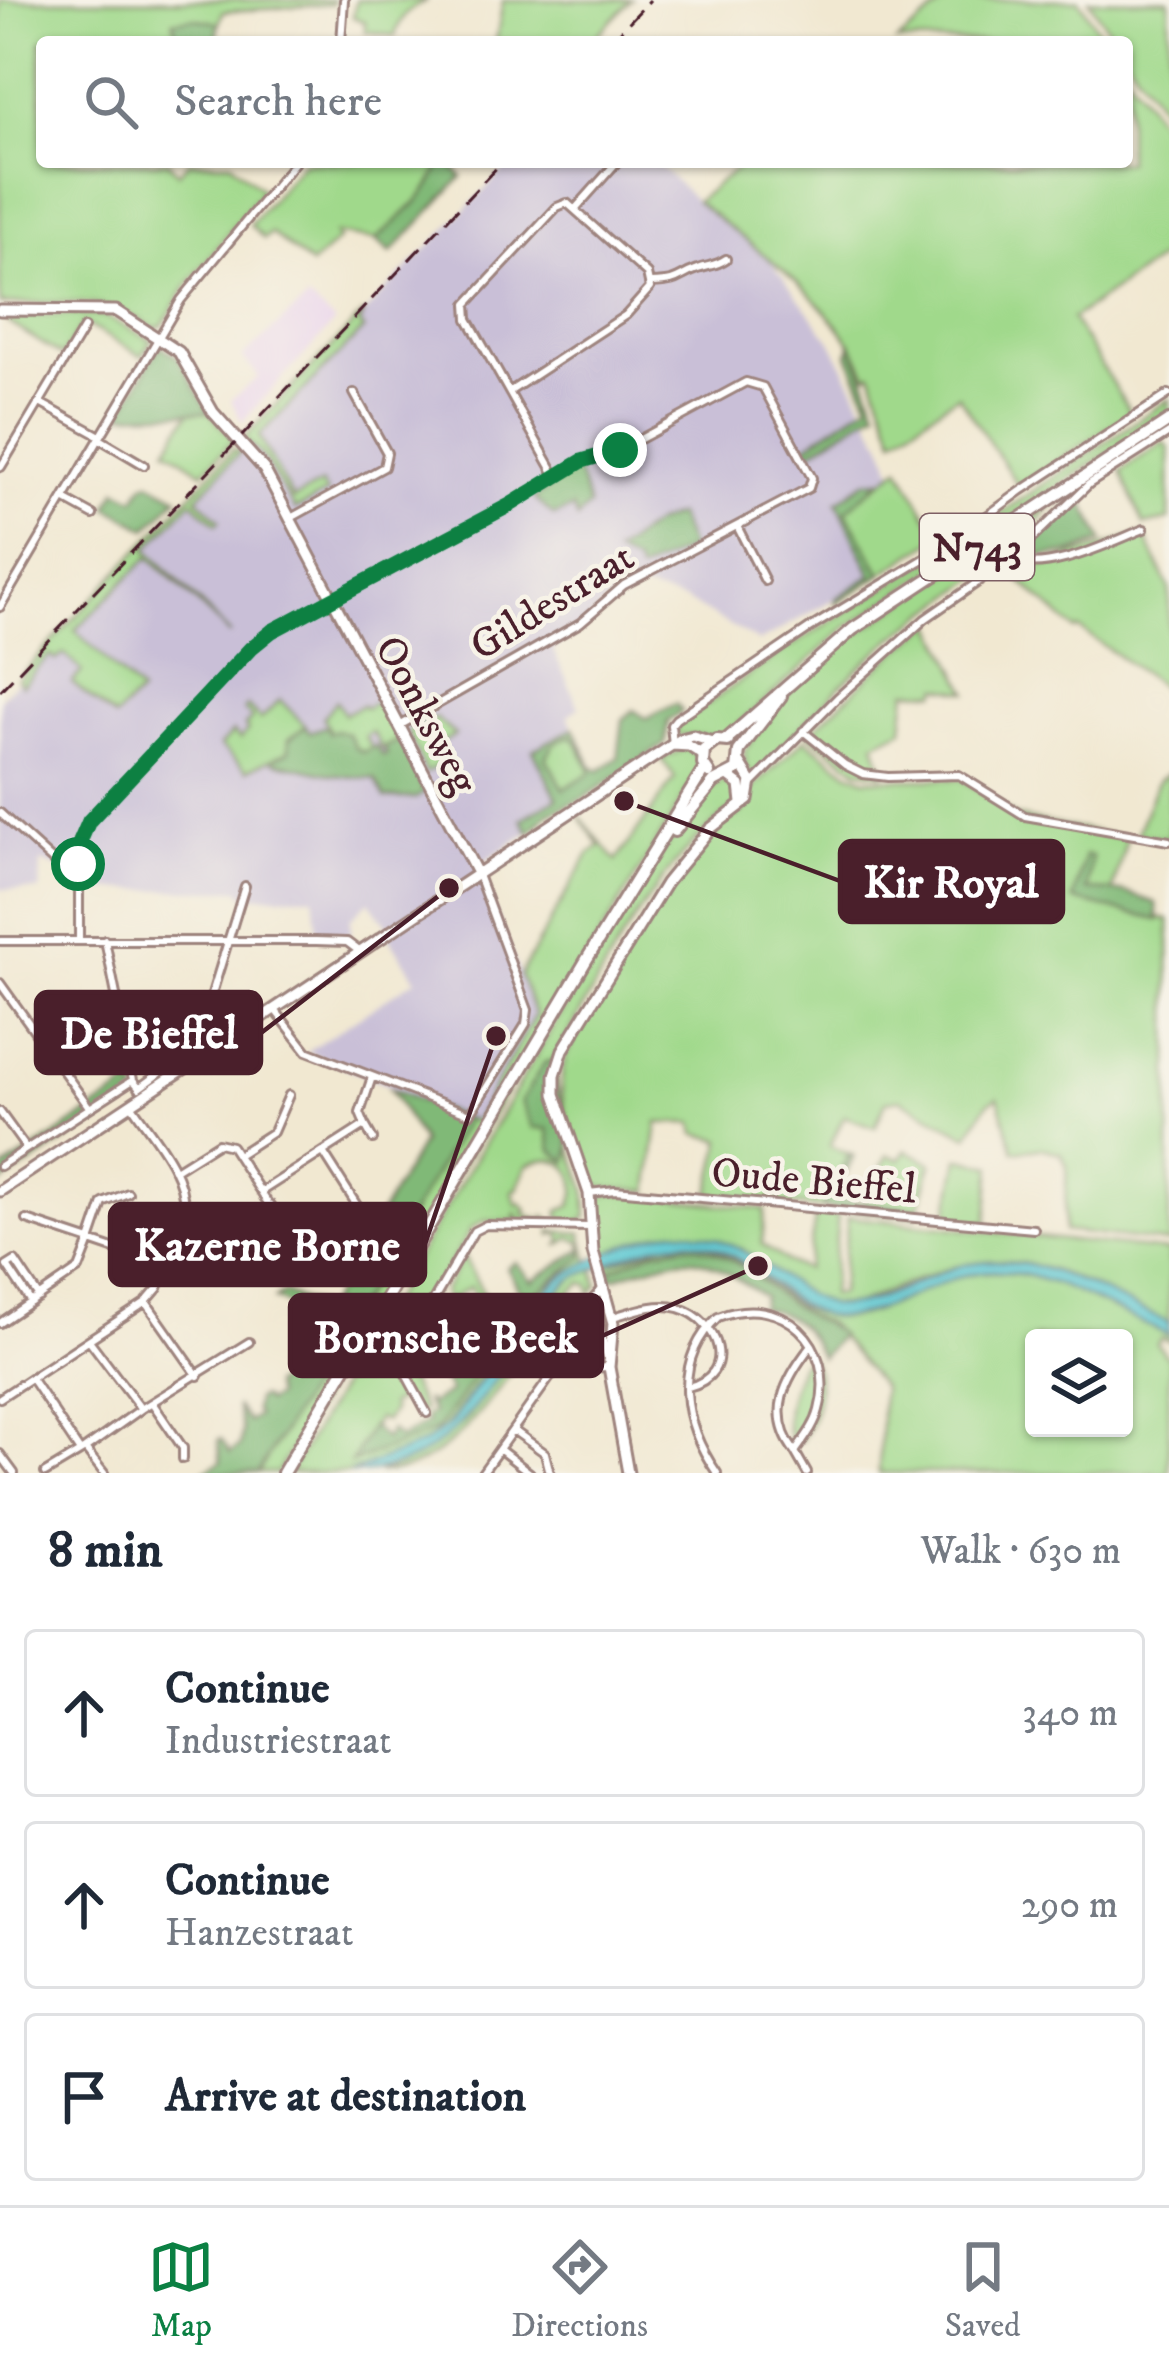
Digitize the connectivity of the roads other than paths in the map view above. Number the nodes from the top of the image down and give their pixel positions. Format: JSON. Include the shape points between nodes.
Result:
{"nodes":[{"id":1,"x":344,"y":0,"type":"edge"},
{"id":2,"x":341,"y":36,"type":"edge"},
{"id":3,"x":290,"y":168,"type":"edge"},
{"id":4,"x":612,"y":168,"type":"edge"},
{"id":5,"x":576,"y":208,"type":"junction"},
{"id":6,"x":726,"y":259,"type":"dead end"},
{"id":7,"x":651,"y":283,"type":"junction"},
{"id":8,"x":0,"y":310,"type":"edge"},
{"id":9,"x":84,"y":328,"type":"dead end"},
{"id":10,"x":161,"y":338,"type":"junction"},
{"id":11,"x":509,"y":392,"type":"junction"},
{"id":12,"x":353,"y":393,"type":"dead end"},
{"id":13,"x":1169,"y":394,"type":"edge"},
{"id":14,"x":40,"y":403,"type":"junction"},
{"id":15,"x":1169,"y":422,"type":"edge"},
{"id":16,"x":1169,"y":433,"type":"edge"},
{"id":17,"x":100,"y":438,"type":"junction"},
{"id":18,"x":144,"y":465,"type":"dead end"},
{"id":19,"x":1,"y":466,"type":"edge"},
{"id":20,"x":556,"y":476,"type":"junction"},
{"id":21,"x":64,"y":499,"type":"junction"},
{"id":22,"x":93,"y":515,"type":"dead end"},
{"id":23,"x":289,"y":519,"type":"junction"},
{"id":24,"x":738,"y":528,"type":"junction"},
{"id":25,"x":1144,"y":529,"type":"dead end"},
{"id":26,"x":1011,"y":559,"type":"junction"},
{"id":27,"x":765,"y":581,"type":"dead end"},
{"id":28,"x":330,"y":599,"type":"junction"},
{"id":29,"x":0,"y":607,"type":"edge"},
{"id":30,"x":792,"y":681,"type":"junction"},
{"id":31,"x":398,"y":727,"type":"junction"},
{"id":32,"x":802,"y":731,"type":"junction"},
{"id":33,"x":727,"y":740,"type":"junction"},
{"id":34,"x":712,"y":742,"type":"junction"},
{"id":35,"x":673,"y":746,"type":"junction"},
{"id":36,"x":739,"y":757,"type":"junction"},
{"id":37,"x":704,"y":762,"type":"junction"},
{"id":38,"x":723,"y":777,"type":"junction"},
{"id":39,"x":747,"y":789,"type":"junction"},
{"id":40,"x":0,"y":813,"type":"edge"},
{"id":41,"x":1169,"y":841,"type":"edge"},
{"id":42,"x":651,"y":859,"type":"junction"},
{"id":43,"x":78,"y":864,"type":"junction"},
{"id":44,"x":478,"y":874,"type":"junction"},
{"id":45,"x":244,"y":886,"type":"dead end"},
{"id":46,"x":79,"y":940,"type":"junction"},
{"id":47,"x":105,"y":940,"type":"junction"},
{"id":48,"x":0,"y":941,"type":"edge"},
{"id":49,"x":228,"y":941,"type":"junction"},
{"id":50,"x":361,"y":953,"type":"junction"},
{"id":51,"x":0,"y":983,"type":"edge"},
{"id":52,"x":275,"y":1010,"type":"junction"},
{"id":53,"x":196,"y":1046,"type":"junction"},
{"id":54,"x":206,"y":1055,"type":"junction"},
{"id":55,"x":372,"y":1077,"type":"junction"},
{"id":56,"x":133,"y":1080,"type":"junction"},
{"id":57,"x":142,"y":1091,"type":"junction"},
{"id":58,"x":289,"y":1095,"type":"dead end"},
{"id":59,"x":131,"y":1104,"type":"junction"},
{"id":60,"x":89,"y":1107,"type":"junction"},
{"id":61,"x":0,"y":1112,"type":"edge"},
{"id":62,"x":365,"y":1125,"type":"junction"},
{"id":63,"x":373,"y":1138,"type":"dead end"},
{"id":64,"x":27,"y":1149,"type":"junction"},
{"id":65,"x":323,"y":1152,"type":"junction"},
{"id":66,"x":239,"y":1154,"type":"junction"},
{"id":67,"x":0,"y":1166,"type":"edge"},
{"id":68,"x":176,"y":1170,"type":"junction"},
{"id":69,"x":0,"y":1191,"type":"edge"},
{"id":70,"x":262,"y":1191,"type":"junction"},
{"id":71,"x":128,"y":1193,"type":"dead end"},
{"id":72,"x":589,"y":1193,"type":"junction"},
{"id":73,"x":271,"y":1205,"type":"junction"},
{"id":74,"x":358,"y":1207,"type":"dead end"},
{"id":75,"x":27,"y":1220,"type":"dead end"},
{"id":76,"x":591,"y":1227,"type":"junction"},
{"id":77,"x":1034,"y":1229,"type":"dead end"},
{"id":78,"x":223,"y":1235,"type":"dead end"},
{"id":79,"x":90,"y":1241,"type":"junction"},
{"id":80,"x":292,"y":1262,"type":"dead end"},
{"id":81,"x":166,"y":1267,"type":"junction"},
{"id":82,"x":603,"y":1288,"type":"junction"},
{"id":83,"x":35,"y":1299,"type":"junction"},
{"id":84,"x":146,"y":1303,"type":"junction"},
{"id":85,"x":612,"y":1317,"type":"junction"},
{"id":86,"x":0,"y":1323,"type":"edge"},
{"id":87,"x":707,"y":1328,"type":"junction"},
{"id":88,"x":89,"y":1340,"type":"junction"},
{"id":89,"x":249,"y":1342,"type":"dead end"},
{"id":90,"x":811,"y":1346,"type":"junction"},
{"id":91,"x":609,"y":1367,"type":"junction"},
{"id":92,"x":199,"y":1376,"type":"junction"},
{"id":93,"x":31,"y":1378,"type":"junction"},
{"id":94,"x":688,"y":1387,"type":"junction"},
{"id":95,"x":0,"y":1398,"type":"edge"},
{"id":96,"x":153,"y":1404,"type":"junction"},
{"id":97,"x":141,"y":1409,"type":"junction"},
{"id":98,"x":427,"y":1413,"type":"dead end"},
{"id":99,"x":513,"y":1430,"type":"junction"},
{"id":100,"x":82,"y":1449,"type":"junction"},
{"id":101,"x":500,"y":1449,"type":"junction"},
{"id":102,"x":794,"y":1452,"type":"junction"},
{"id":103,"x":0,"y":1454,"type":"edge"},
{"id":104,"x":183,"y":1459,"type":"dead end"},
{"id":105,"x":14,"y":1473,"type":"edge"},
{"id":106,"x":45,"y":1473,"type":"edge"},
{"id":107,"x":104,"y":1473,"type":"edge"},
{"id":108,"x":283,"y":1473,"type":"edge"},
{"id":109,"x":482,"y":1473,"type":"edge"},
{"id":110,"x":530,"y":1473,"type":"edge"},
{"id":111,"x":550,"y":1473,"type":"edge"},
{"id":112,"x":628,"y":1473,"type":"edge"},
{"id":113,"x":717,"y":1473,"type":"edge"},
{"id":114,"x":807,"y":1473,"type":"edge"}],
"edges":[{"from":1,"to":2,"type":"street"},
{"from":3,"to":10,"type":"street","via":[[190,287]]},
{"from":4,"to":5,"type":"street"},
{"from":5,"to":7,"type":"street"},
{"from":5,"to":11,"type":"street","via":[[557,207],[467,304]]},
{"from":6,"to":7,"type":"street","via":[[677,282]]},
{"from":7,"to":11,"type":"street","via":[[626,315]]},
{"from":8,"to":10,"type":"street","name":"Oonksweg","via":[[109,310]]},
{"from":9,"to":14,"type":"street"},
{"from":10,"to":17,"type":"street"},
{"from":10,"to":23,"type":"street","name":"Oonksweg","via":[[257,458]]},
{"from":11,"to":20,"type":"street"},
{"from":12,"to":23,"type":"street","via":[[387,453],[384,466]]},
{"from":13,"to":35,"type":"street","via":[[676,719]]},
{"from":14,"to":17,"type":"street"},
{"from":14,"to":19,"type":"street"},
{"from":15,"to":30,"type":"main road","number":"N743","via":[[853,628]]},
{"from":16,"to":26,"type":"street","via":[[1089,484]]},
{"from":17,"to":18,"type":"street"},
{"from":17,"to":21,"type":"street"},
{"from":20,"to":24,"type":"street","name":"Gildestraat","via":[[746,382],[763,387],[810,476],[809,488]]},
{"from":20,"to":28,"type":"street"},
{"from":21,"to":22,"type":"street"},
{"from":21,"to":29,"type":"street"},
{"from":23,"to":28,"type":"street","name":"Oonksweg"},
{"from":24,"to":27,"type":"street"},
{"from":24,"to":31,"type":"street","name":"Gildestraat","via":[[624,585],[580,622]]},
{"from":25,"to":26,"type":"street","via":[[1047,562]]},
{"from":26,"to":32,"type":"street","via":[[925,619]]},
{"from":28,"to":31,"type":"street","name":"Oonksweg"},
{"from":28,"to":43,"type":"street","via":[[251,648],[89,821]]},
{"from":30,"to":33,"type":"main road","number":"N743"},
{"from":30,"to":36,"type":"main road","number":"N743"},
{"from":31,"to":44,"type":"street","name":"Oonksweg"},
{"from":32,"to":39,"type":"street"},
{"from":32,"to":41,"type":"street","via":[[863,774],[959,775],[1025,816]]},
{"from":33,"to":34,"type":"main road"},
{"from":33,"to":36,"type":"main road"},
{"from":34,"to":35,"type":"street","via":[[686,736]]},
{"from":34,"to":37,"type":"main road","number":"N743"},
{"from":35,"to":37,"type":"street","via":[[689,746]]},
{"from":35,"to":44,"type":"street"},
{"from":36,"to":38,"type":"main road","number":"N743"},
{"from":36,"to":39,"type":"street"},
{"from":37,"to":38,"type":"main road"},
{"from":37,"to":42,"type":"main road","number":"N743"},
{"from":38,"to":39,"type":"street"},
{"from":38,"to":42,"type":"main road","number":"N743"},
{"from":39,"to":72,"type":"street","via":[[748,800],[710,829],[666,883],[559,1061],[559,1112]]},
{"from":40,"to":43,"type":"street","via":[[46,856]]},
{"from":42,"to":108,"type":"main road","number":"N743"},
{"from":43,"to":46,"type":"street"},
{"from":44,"to":50,"type":"street"},
{"from":44,"to":55,"type":"street","via":[[528,1010],[526,1024],[470,1114]]},
{"from":45,"to":49,"type":"street"},
{"from":46,"to":47,"type":"street"},
{"from":46,"to":48,"type":"street"},
{"from":47,"to":49,"type":"street"},
{"from":47,"to":56,"type":"street"},
{"from":49,"to":50,"type":"street","via":[[347,942]]},
{"from":49,"to":53,"type":"street"},
{"from":50,"to":52,"type":"street"},
{"from":51,"to":60,"type":"street"},
{"from":52,"to":54,"type":"street"},
{"from":52,"to":55,"type":"street","via":[[302,1048]]},
{"from":53,"to":54,"type":"street"},
{"from":53,"to":57,"type":"street"},
{"from":54,"to":57,"type":"street"},
{"from":55,"to":62,"type":"street","via":[[360,1114]]},
{"from":56,"to":57,"type":"street"},
{"from":56,"to":60,"type":"street"},
{"from":57,"to":59,"type":"street"},
{"from":58,"to":66,"type":"street","via":[[273,1132]]},
{"from":59,"to":68,"type":"street"},
{"from":59,"to":69,"type":"street"},
{"from":60,"to":64,"type":"street"},
{"from":61,"to":64,"type":"street"},
{"from":62,"to":63,"type":"street"},
{"from":62,"to":65,"type":"street"},
{"from":64,"to":67,"type":"street"},
{"from":65,"to":70,"type":"street"},
{"from":65,"to":74,"type":"street"},
{"from":66,"to":68,"type":"street","via":[[218,1143]]},
{"from":66,"to":70,"type":"street"},
{"from":68,"to":81,"type":"street","via":[[184,1210]]},
{"from":70,"to":73,"type":"street"},
{"from":71,"to":79,"type":"street","via":[[103,1204]]},
{"from":72,"to":76,"type":"street"},
{"from":72,"to":77,"type":"street","name":"Oude Bieffel"},
{"from":73,"to":78,"type":"street"},
{"from":73,"to":80,"type":"street","via":[[302,1256]]},
{"from":75,"to":79,"type":"street"},
{"from":76,"to":82,"type":"street"},
{"from":76,"to":98,"type":"street","via":[[476,1228],[401,1356]]},
{"from":79,"to":81,"type":"street"},
{"from":79,"to":83,"type":"street","via":[[79,1269]]},
{"from":81,"to":84,"type":"street"},
{"from":82,"to":85,"type":"street"},
{"from":82,"to":91,"type":"street","via":[[594,1298]]},
{"from":83,"to":83,"type":"street","via":[[15,1261],[8,1266]]},
{"from":83,"to":86,"type":"street"},
{"from":84,"to":88,"type":"street"},
{"from":84,"to":92,"type":"street"},
{"from":85,"to":87,"type":"street","via":[[676,1307]]},
{"from":85,"to":91,"type":"street"},
{"from":87,"to":90,"type":"street","via":[[730,1312],[775,1312]]},
{"from":87,"to":94,"type":"street","via":[[690,1354]]},
{"from":87,"to":94,"type":"street","via":[[718,1366]]},
{"from":88,"to":93,"type":"street"},
{"from":88,"to":97,"type":"street"},
{"from":89,"to":92,"type":"street"},
{"from":90,"to":102,"type":"street","via":[[822,1400]]},
{"from":90,"to":102,"type":"street","via":[[787,1378],[780,1404]]},
{"from":91,"to":99,"type":"street","via":[[556,1369]]},
{"from":91,"to":112,"type":"street"},
{"from":92,"to":96,"type":"street"},
{"from":93,"to":95,"type":"street"},
{"from":93,"to":100,"type":"street"},
{"from":94,"to":113,"type":"street","via":[[697,1434]]},
{"from":96,"to":97,"type":"street"},
{"from":96,"to":104,"type":"street"},
{"from":97,"to":100,"type":"street"},
{"from":99,"to":101,"type":"street"},
{"from":99,"to":111,"type":"street","via":[[545,1453]]},
{"from":100,"to":106,"type":"street"},
{"from":100,"to":107,"type":"street"},
{"from":101,"to":109,"type":"street"},
{"from":101,"to":110,"type":"street"},
{"from":102,"to":114,"type":"street"},
{"from":103,"to":105,"type":"street"}]}
